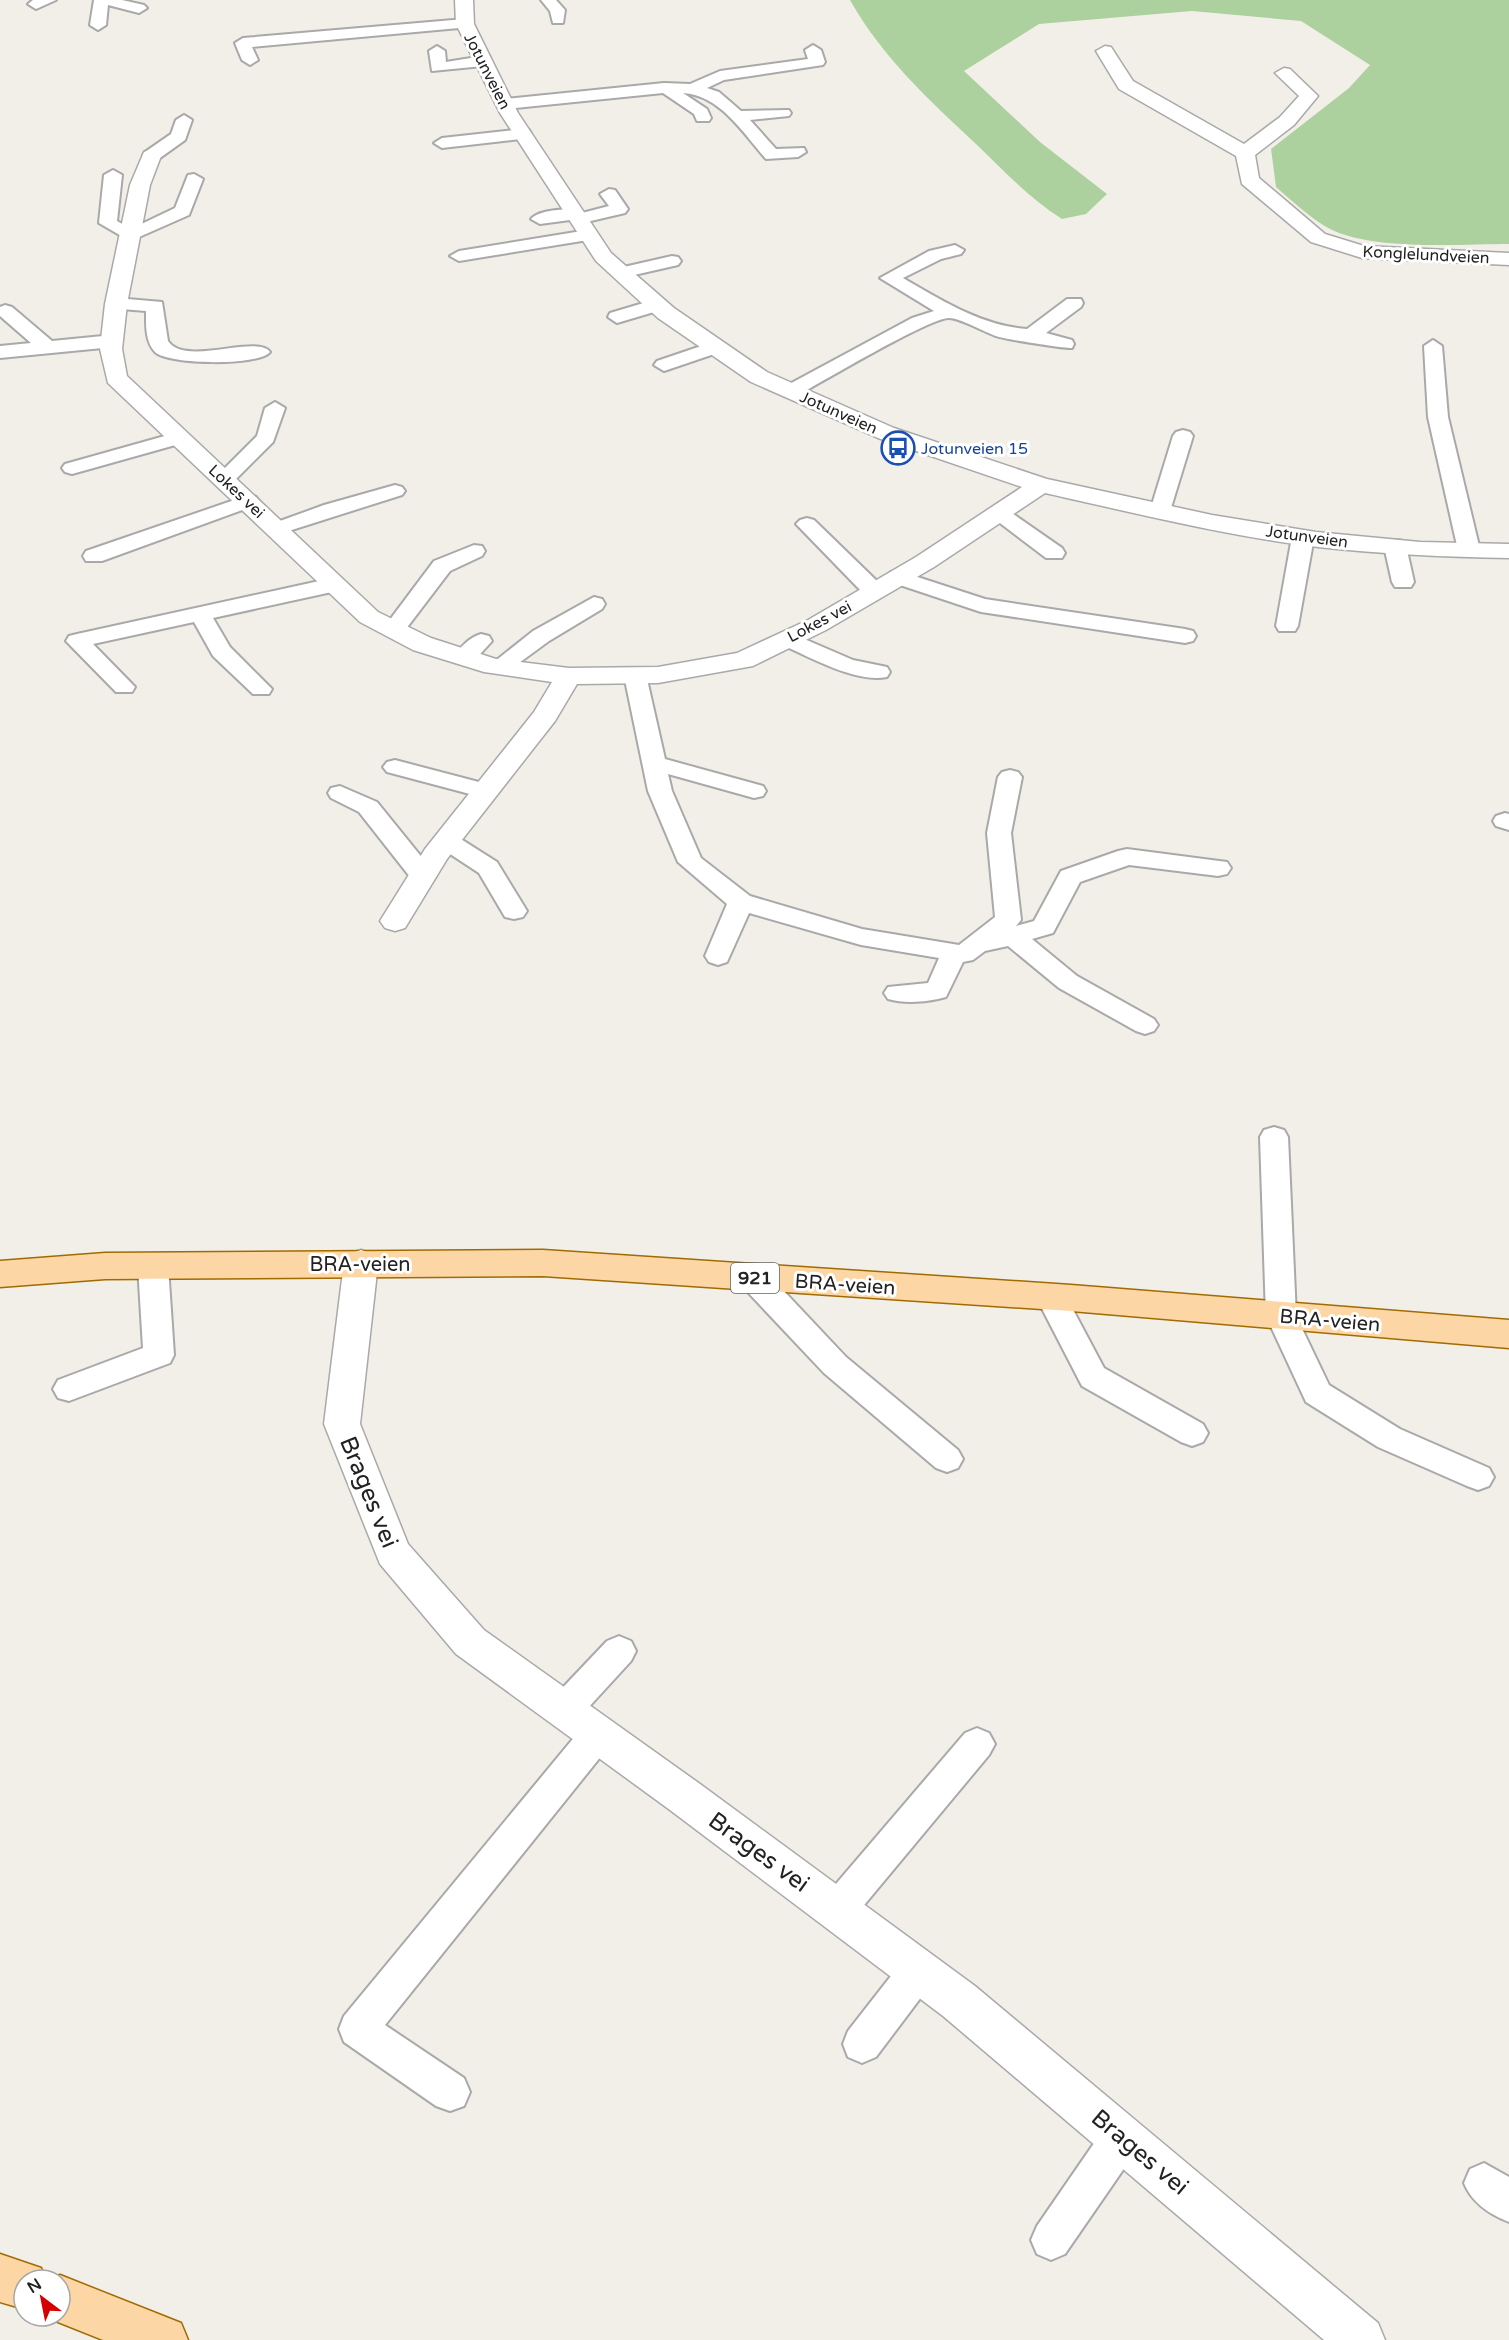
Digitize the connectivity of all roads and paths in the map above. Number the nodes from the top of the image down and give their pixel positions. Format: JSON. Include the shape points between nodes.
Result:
{"nodes":[{"id":1,"x":101,"y":0,"type":"edge"},
{"id":2,"x":110,"y":0,"type":"edge"},
{"id":3,"x":464,"y":0,"type":"edge"},
{"id":4,"x":473,"y":0,"type":"edge"},
{"id":5,"x":548,"y":0,"type":"edge"},
{"id":6,"x":139,"y":8,"type":"dead end"},
{"id":7,"x":558,"y":20,"type":"dead end"},
{"id":8,"x":98,"y":24,"type":"dead end"},
{"id":9,"x":465,"y":24,"type":"junction"},
{"id":10,"x":813,"y":50,"type":"dead end"},
{"id":11,"x":436,"y":51,"type":"dead end"},
{"id":12,"x":1105,"y":51,"type":"dead end"},
{"id":13,"x":250,"y":60,"type":"dead end"},
{"id":14,"x":483,"y":61,"type":"junction"},
{"id":15,"x":1284,"y":73,"type":"dead end"},
{"id":16,"x":660,"y":82,"type":"junction"},
{"id":17,"x":567,"y":84,"type":"dead end"},
{"id":18,"x":693,"y":89,"type":"junction"},
{"id":19,"x":505,"y":113,"type":"junction"},
{"id":20,"x":783,"y":113,"type":"dead end"},
{"id":21,"x":736,"y":116,"type":"junction"},
{"id":22,"x":703,"y":118,"type":"dead end"},
{"id":23,"x":184,"y":120,"type":"dead end"},
{"id":24,"x":441,"y":143,"type":"dead end"},
{"id":25,"x":798,"y":152,"type":"dead end"},
{"id":26,"x":1245,"y":153,"type":"junction"},
{"id":27,"x":151,"y":156,"type":"joint"},
{"id":28,"x":113,"y":176,"type":"dead end"},
{"id":29,"x":194,"y":179,"type":"dead end"},
{"id":30,"x":609,"y":194,"type":"dead end"},
{"id":31,"x":540,"y":219,"type":"dead end"},
{"id":32,"x":580,"y":223,"type":"junction"},
{"id":33,"x":130,"y":236,"type":"junction"},
{"id":34,"x":955,"y":250,"type":"dead end"},
{"id":35,"x":459,"y":256,"type":"dead end"},
{"id":36,"x":1509,"y":259,"type":"edge"},
{"id":37,"x":672,"y":261,"type":"dead end"},
{"id":38,"x":621,"y":273,"type":"junction"},
{"id":39,"x":1074,"y":303,"type":"dead end"},
{"id":40,"x":116,"y":304,"type":"junction"},
{"id":41,"x":657,"y":305,"type":"junction"},
{"id":42,"x":5,"y":311,"type":"dead end"},
{"id":43,"x":949,"y":312,"type":"junction"},
{"id":44,"x":617,"y":317,"type":"dead end"},
{"id":45,"x":1031,"y":335,"type":"junction"},
{"id":46,"x":113,"y":341,"type":"junction"},
{"id":47,"x":1065,"y":344,"type":"dead end"},
{"id":48,"x":1433,"y":346,"type":"dead end"},
{"id":49,"x":47,"y":347,"type":"junction"},
{"id":50,"x":716,"y":347,"type":"junction"},
{"id":51,"x":0,"y":352,"type":"edge"},
{"id":52,"x":260,"y":352,"type":"dead end"},
{"id":53,"x":664,"y":365,"type":"dead end"},
{"id":54,"x":791,"y":391,"type":"junction"},
{"id":55,"x":275,"y":408,"type":"dead end"},
{"id":56,"x":1183,"y":436,"type":"dead end"},
{"id":57,"x":179,"y":438,"type":"junction"},
{"id":58,"x":72,"y":468,"type":"dead end"},
{"id":59,"x":225,"y":479,"type":"junction"},
{"id":60,"x":1041,"y":485,"type":"junction"},
{"id":61,"x":395,"y":492,"type":"dead end"},
{"id":62,"x":249,"y":501,"type":"junction"},
{"id":63,"x":1160,"y":511,"type":"junction"},
{"id":64,"x":999,"y":513,"type":"junction"},
{"id":65,"x":807,"y":524,"type":"dead end"},
{"id":66,"x":276,"y":529,"type":"junction"},
{"id":67,"x":1303,"y":537,"type":"junction"},
{"id":68,"x":1395,"y":546,"type":"junction"},
{"id":69,"x":474,"y":550,"type":"dead end"},
{"id":70,"x":1469,"y":550,"type":"junction"},
{"id":71,"x":1509,"y":551,"type":"edge"},
{"id":72,"x":1054,"y":553,"type":"dead end"},
{"id":73,"x":94,"y":556,"type":"dead end"},
{"id":74,"x":899,"y":577,"type":"junction"},
{"id":75,"x":1403,"y":582,"type":"dead end"},
{"id":76,"x":333,"y":585,"type":"junction"},
{"id":77,"x":874,"y":591,"type":"junction"},
{"id":78,"x":594,"y":604,"type":"dead end"},
{"id":79,"x":200,"y":614,"type":"junction"},
{"id":80,"x":1287,"y":626,"type":"dead end"},
{"id":81,"x":394,"y":629,"type":"junction"},
{"id":82,"x":1185,"y":636,"type":"dead end"},
{"id":83,"x":788,"y":639,"type":"junction"},
{"id":84,"x":500,"y":666,"type":"junction"},
{"id":85,"x":879,"y":672,"type":"dead end"},
{"id":86,"x":635,"y":675,"type":"junction"},
{"id":87,"x":569,"y":676,"type":"junction"},
{"id":88,"x":124,"y":687,"type":"dead end"},
{"id":89,"x":261,"y":689,"type":"dead end"},
{"id":90,"x":654,"y":763,"type":"junction"},
{"id":91,"x":395,"y":767,"type":"dead end"},
{"id":92,"x":1010,"y":777,"type":"dead end"},
{"id":93,"x":485,"y":791,"type":"junction"},
{"id":94,"x":754,"y":791,"type":"dead end"},
{"id":95,"x":340,"y":793,"type":"dead end"},
{"id":96,"x":447,"y":841,"type":"junction"},
{"id":97,"x":1218,"y":868,"type":"dead end"},
{"id":98,"x":423,"y":876,"type":"junction"},
{"id":99,"x":741,"y":902,"type":"junction"},
{"id":100,"x":514,"y":911,"type":"dead end"},
{"id":101,"x":394,"y":921,"type":"dead end"},
{"id":102,"x":1012,"y":936,"type":"junction"},
{"id":103,"x":963,"y":950,"type":"junction"},
{"id":104,"x":718,"y":956,"type":"dead end"},
{"id":105,"x":897,"y":993,"type":"dead end"},
{"id":106,"x":1145,"y":1025,"type":"dead end"},
{"id":107,"x":1274,"y":1137,"type":"dead end"},
{"id":108,"x":361,"y":1263,"type":"junction"},
{"id":109,"x":153,"y":1266,"type":"junction"},
{"id":110,"x":0,"y":1274,"type":"edge"},
{"id":111,"x":753,"y":1278,"type":"junction"},
{"id":112,"x":1052,"y":1297,"type":"junction"},
{"id":113,"x":1281,"y":1316,"type":"junction"},
{"id":114,"x":1509,"y":1334,"type":"edge"},
{"id":115,"x":69,"y":1389,"type":"dead end"},
{"id":116,"x":1192,"y":1433,"type":"dead end"},
{"id":117,"x":947,"y":1460,"type":"dead end"},
{"id":118,"x":1478,"y":1477,"type":"dead end"},
{"id":119,"x":619,"y":1651,"type":"dead end"},
{"id":120,"x":564,"y":1710,"type":"junction"},
{"id":121,"x":598,"y":1734,"type":"junction"},
{"id":122,"x":977,"y":1744,"type":"dead end"},
{"id":123,"x":837,"y":1910,"type":"junction"},
{"id":124,"x":918,"y":1971,"type":"junction"},
{"id":125,"x":862,"y":2044,"type":"dead end"},
{"id":126,"x":450,"y":2092,"type":"dead end"},
{"id":127,"x":1122,"y":2137,"type":"junction"},
{"id":128,"x":1051,"y":2240,"type":"dead end"},
{"id":129,"x":72,"y":2304,"type":"edge"},
{"id":130,"x":164,"y":2340,"type":"edge"},
{"id":131,"x":1360,"y":2340,"type":"edge"}],
"edges":[{"from":1,"to":8,"type":"lane"},
{"from":2,"to":6,"type":"lane"},
{"from":3,"to":4,"type":"lane"},
{"from":3,"to":9,"type":"street","name":"Jotunveien"},
{"from":5,"to":7,"type":"lane","via":[[557,10]]},
{"from":9,"to":13,"type":"lane","via":[[243,43]]},
{"from":9,"to":14,"type":"street","name":"Jotunveien"},
{"from":10,"to":18,"type":"lane","via":[[817,62],[720,76]]},
{"from":11,"to":14,"type":"lane","via":[[438,68]]},
{"from":12,"to":26,"type":"street","via":[[1126,85]]},
{"from":14,"to":19,"type":"street","name":"Jotunveien"},
{"from":15,"to":26,"type":"street","via":[[1310,96],[1287,121]]},
{"from":16,"to":18,"type":"lane"},
{"from":16,"to":19,"type":"lane"},
{"from":16,"to":22,"type":"lane","via":[[701,112]]},
{"from":17,"to":19,"type":"lane"},
{"from":18,"to":21,"type":"lane","via":[[713,95]]},
{"from":19,"to":24,"type":"lane"},
{"from":19,"to":32,"type":"street","name":"Jotunveien"},
{"from":20,"to":21,"type":"lane"},
{"from":21,"to":25,"type":"lane","via":[[771,155]]},
{"from":23,"to":27,"type":"lane","via":[[179,136]]},
{"from":26,"to":36,"type":"street","name":"Konglelundveien","via":[[1249,180],[1318,238],[1362,252]]},
{"from":27,"to":33,"type":"street","name":"Lokes vei","via":[[140,185]]},
{"from":28,"to":33,"type":"lane","via":[[108,223]]},
{"from":29,"to":33,"type":"lane","via":[[183,211]]},
{"from":30,"to":32,"type":"lane","via":[[619,209]]},
{"from":31,"to":32,"type":"lane"},
{"from":32,"to":35,"type":"lane"},
{"from":32,"to":38,"type":"street","name":"Jotunveien","via":[[603,257]]},
{"from":33,"to":40,"type":"street","name":"Lokes vei"},
{"from":34,"to":43,"type":"lane","via":[[935,255],[889,278]]},
{"from":37,"to":38,"type":"lane"},
{"from":38,"to":41,"type":"street","name":"Jotunveien"},
{"from":39,"to":45,"type":"lane"},
{"from":40,"to":46,"type":"street","name":"Lokes vei"},
{"from":40,"to":52,"type":"lane","via":[[155,306],[158,340],[163,350],[177,355]]},
{"from":41,"to":44,"type":"lane"},
{"from":41,"to":50,"type":"street","name":"Jotunveien"},
{"from":42,"to":49,"type":"lane"},
{"from":43,"to":45,"type":"lane","via":[[1005,333]]},
{"from":43,"to":54,"type":"lane","via":[[919,322]]},
{"from":45,"to":47,"type":"lane"},
{"from":46,"to":49,"type":"lane"},
{"from":46,"to":57,"type":"street","name":"Lokes vei","via":[[116,378]]},
{"from":48,"to":70,"type":"lane","via":[[1438,417]]},
{"from":49,"to":51,"type":"lane"},
{"from":50,"to":53,"type":"lane"},
{"from":50,"to":54,"type":"street","name":"Jotunveien","via":[[759,377]]},
{"from":54,"to":60,"type":"street","name":"Jotunveien","via":[[886,433]]},
{"from":55,"to":59,"type":"lane","via":[[266,438]]},
{"from":56,"to":63,"type":"lane"},
{"from":57,"to":58,"type":"lane"},
{"from":57,"to":59,"type":"street","name":"Lokes vei"},
{"from":59,"to":62,"type":"street","name":"Lokes vei"},
{"from":60,"to":63,"type":"street","name":"Jotunveien"},
{"from":60,"to":64,"type":"street","name":"Lokes vei"},
{"from":61,"to":66,"type":"lane"},
{"from":62,"to":66,"type":"street","name":"Lokes vei"},
{"from":62,"to":73,"type":"lane"},
{"from":63,"to":67,"type":"street","name":"Jotunveien"},
{"from":64,"to":72,"type":"lane"},
{"from":64,"to":74,"type":"street","name":"Lokes vei"},
{"from":65,"to":77,"type":"lane"},
{"from":66,"to":76,"type":"street","name":"Lokes vei"},
{"from":67,"to":68,"type":"street","name":"Jotunveien"},
{"from":67,"to":80,"type":"lane"},
{"from":68,"to":70,"type":"street","name":"Jotunveien"},
{"from":68,"to":75,"type":"lane"},
{"from":69,"to":81,"type":"lane","via":[[442,566]]},
{"from":70,"to":71,"type":"street","name":"Jotunveien"},
{"from":74,"to":77,"type":"street","name":"Lokes vei"},
{"from":74,"to":82,"type":"lane","via":[[981,605]]},
{"from":76,"to":79,"type":"lane"},
{"from":76,"to":81,"type":"street","name":"Lokes vei","via":[[369,617]]},
{"from":77,"to":83,"type":"street","name":"Lokes vei"},
{"from":78,"to":84,"type":"lane"},
{"from":79,"to":88,"type":"lane","via":[[77,641]]},
{"from":79,"to":89,"type":"lane","via":[[221,651]]},
{"from":81,"to":84,"type":"street","name":"Lokes vei","via":[[422,644],[473,649]]},
{"from":83,"to":85,"type":"lane","via":[[846,665]]},
{"from":83,"to":86,"type":"street","name":"Lokes vei","via":[[744,660],[658,675]]},
{"from":84,"to":87,"type":"street","name":"Lokes vei"},
{"from":86,"to":87,"type":"street","name":"Lokes vei"},
{"from":86,"to":90,"type":"lane"},
{"from":87,"to":93,"type":"street","via":[[545,715]]},
{"from":90,"to":94,"type":"lane"},
{"from":90,"to":99,"type":"lane","via":[[660,791],[690,862]]},
{"from":91,"to":93,"type":"lane"},
{"from":92,"to":103,"type":"lane","via":[[999,833],[1008,920]]},
{"from":93,"to":96,"type":"street"},
{"from":95,"to":98,"type":"lane","via":[[368,807]]},
{"from":96,"to":98,"type":"street"},
{"from":96,"to":100,"type":"lane","via":[[488,868]]},
{"from":97,"to":102,"type":"lane","via":[[1127,857],[1070,877],[1044,927]]},
{"from":98,"to":101,"type":"street"},
{"from":99,"to":103,"type":"lane","via":[[861,937]]},
{"from":99,"to":104,"type":"lane"},
{"from":102,"to":103,"type":"lane"},
{"from":102,"to":106,"type":"lane","via":[[1068,982]]},
{"from":103,"to":105,"type":"lane","via":[[937,991]]},
{"from":107,"to":113,"type":"lane"},
{"from":108,"to":109,"type":"main road","name":"BRA-veien","number":"921"},
{"from":108,"to":111,"type":"main road","name":"BRA-veien","number":"921","via":[[543,1263]]},
{"from":108,"to":120,"type":"street","name":"Brages vei","via":[[342,1424],[393,1553],[470,1642]]},
{"from":109,"to":110,"type":"main road","name":"BRA-veien","number":"921"},
{"from":109,"to":115,"type":"lane","via":[[159,1355]]},
{"from":111,"to":112,"type":"main road","name":"BRA-veien","number":"921"},
{"from":111,"to":117,"type":"lane","via":[[835,1365]]},
{"from":112,"to":113,"type":"main road","name":"BRA-veien","number":"921"},
{"from":112,"to":116,"type":"lane","via":[[1093,1377]]},
{"from":113,"to":114,"type":"main road","name":"BRA-veien","number":"921"},
{"from":113,"to":118,"type":"lane","via":[[1317,1393],[1389,1438]]},
{"from":119,"to":120,"type":"lane"},
{"from":120,"to":121,"type":"street","name":"Brages vei"},
{"from":121,"to":123,"type":"street","name":"Brages vei"},
{"from":121,"to":126,"type":"lane","via":[[358,2029]]},
{"from":122,"to":123,"type":"lane"},
{"from":123,"to":124,"type":"street","name":"Brages vei"},
{"from":124,"to":125,"type":"lane"},
{"from":124,"to":127,"type":"street","name":"Brages vei"},
{"from":127,"to":128,"type":"lane"},
{"from":127,"to":131,"type":"street","name":"Brages vei"},
{"from":129,"to":130,"type":"main road"}]}
